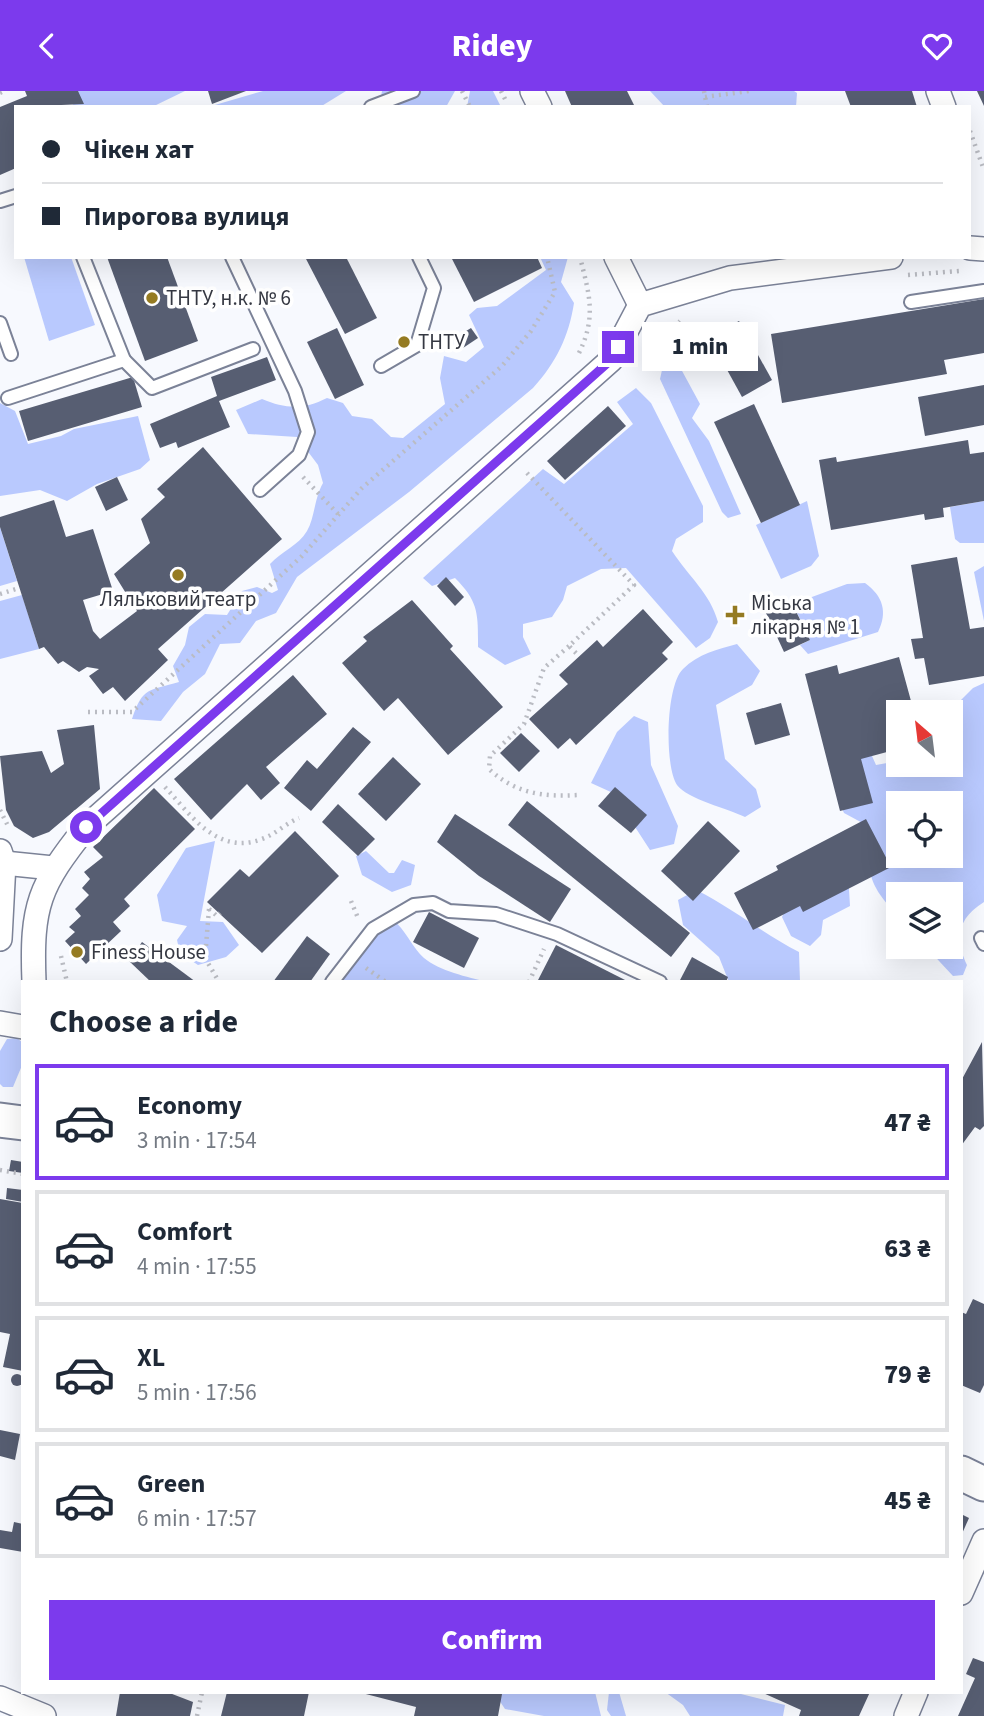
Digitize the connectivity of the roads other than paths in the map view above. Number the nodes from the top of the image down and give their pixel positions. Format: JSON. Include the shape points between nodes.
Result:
{"nodes":[{"id":1,"x":413,"y":91,"type":"edge"},
{"id":2,"x":376,"y":105,"type":"edge"},
{"id":3,"x":84,"y":259,"type":"edge"},
{"id":4,"x":233,"y":259,"type":"edge"},
{"id":5,"x":420,"y":259,"type":"edge"},
{"id":6,"x":617,"y":259,"type":"edge"},
{"id":7,"x":898,"y":266,"type":"edge"},
{"id":8,"x":984,"y":291,"type":"edge"},
{"id":9,"x":911,"y":302,"type":"dead end"},
{"id":10,"x":640,"y":305,"type":"junction"},
{"id":11,"x":0,"y":323,"type":"edge"},
{"id":12,"x":253,"y":349,"type":"dead end"},
{"id":13,"x":10,"y":354,"type":"dead end"},
{"id":14,"x":124,"y":361,"type":"junction"},
{"id":15,"x":381,"y":366,"type":"dead end"},
{"id":16,"x":8,"y":398,"type":"dead end"},
{"id":17,"x":260,"y":490,"type":"dead end"},
{"id":18,"x":2,"y":859,"type":"edge"},
{"id":19,"x":53,"y":868,"type":"junction"},
{"id":20,"x":0,"y":939,"type":"edge"},
{"id":21,"x":34,"y":980,"type":"edge"},
{"id":22,"x":334,"y":980,"type":"edge"},
{"id":23,"x":656,"y":980,"type":"edge"},
{"id":24,"x":0,"y":1024,"type":"edge"},
{"id":25,"x":21,"y":1027,"type":"edge"},
{"id":26,"x":0,"y":1120,"type":"edge"},
{"id":27,"x":21,"y":1123,"type":"edge"},
{"id":28,"x":963,"y":1474,"type":"edge"},
{"id":29,"x":984,"y":1484,"type":"edge"},
{"id":30,"x":984,"y":1541,"type":"edge"},
{"id":31,"x":963,"y":1588,"type":"edge"},
{"id":32,"x":915,"y":1694,"type":"edge"},
{"id":33,"x":0,"y":1698,"type":"edge"},
{"id":34,"x":44,"y":1716,"type":"edge"},
{"id":35,"x":906,"y":1716,"type":"edge"}],
"edges":[{"from":1,"to":2,"type":"lane"},
{"from":3,"to":14,"type":"lane"},
{"from":4,"to":17,"type":"lane","via":[[295,391],[308,432],[299,455]]},
{"from":5,"to":15,"type":"lane","via":[[434,288],[417,345]]},
{"from":6,"to":10,"type":"street"},
{"from":7,"to":10,"type":"street","via":[[730,278]]},
{"from":8,"to":9,"type":"lane"},
{"from":10,"to":19,"type":"street","via":[[611,360],[86,827]]},
{"from":11,"to":13,"type":"lane"},
{"from":12,"to":14,"type":"lane","via":[[152,388]]},
{"from":14,"to":16,"type":"lane"},
{"from":18,"to":19,"type":"street"},
{"from":18,"to":20,"type":"street"},
{"from":19,"to":21,"type":"street","via":[[36,917]]},
{"from":22,"to":23,"type":"lane","via":[[373,929],[414,905],[433,903],[449,911],[496,914],[551,932]]},
{"from":24,"to":25,"type":"street"},
{"from":26,"to":27,"type":"main road"},
{"from":28,"to":29,"type":"main road"},
{"from":30,"to":31,"type":"street"},
{"from":32,"to":35,"type":"street"},
{"from":33,"to":34,"type":"street"}]}
